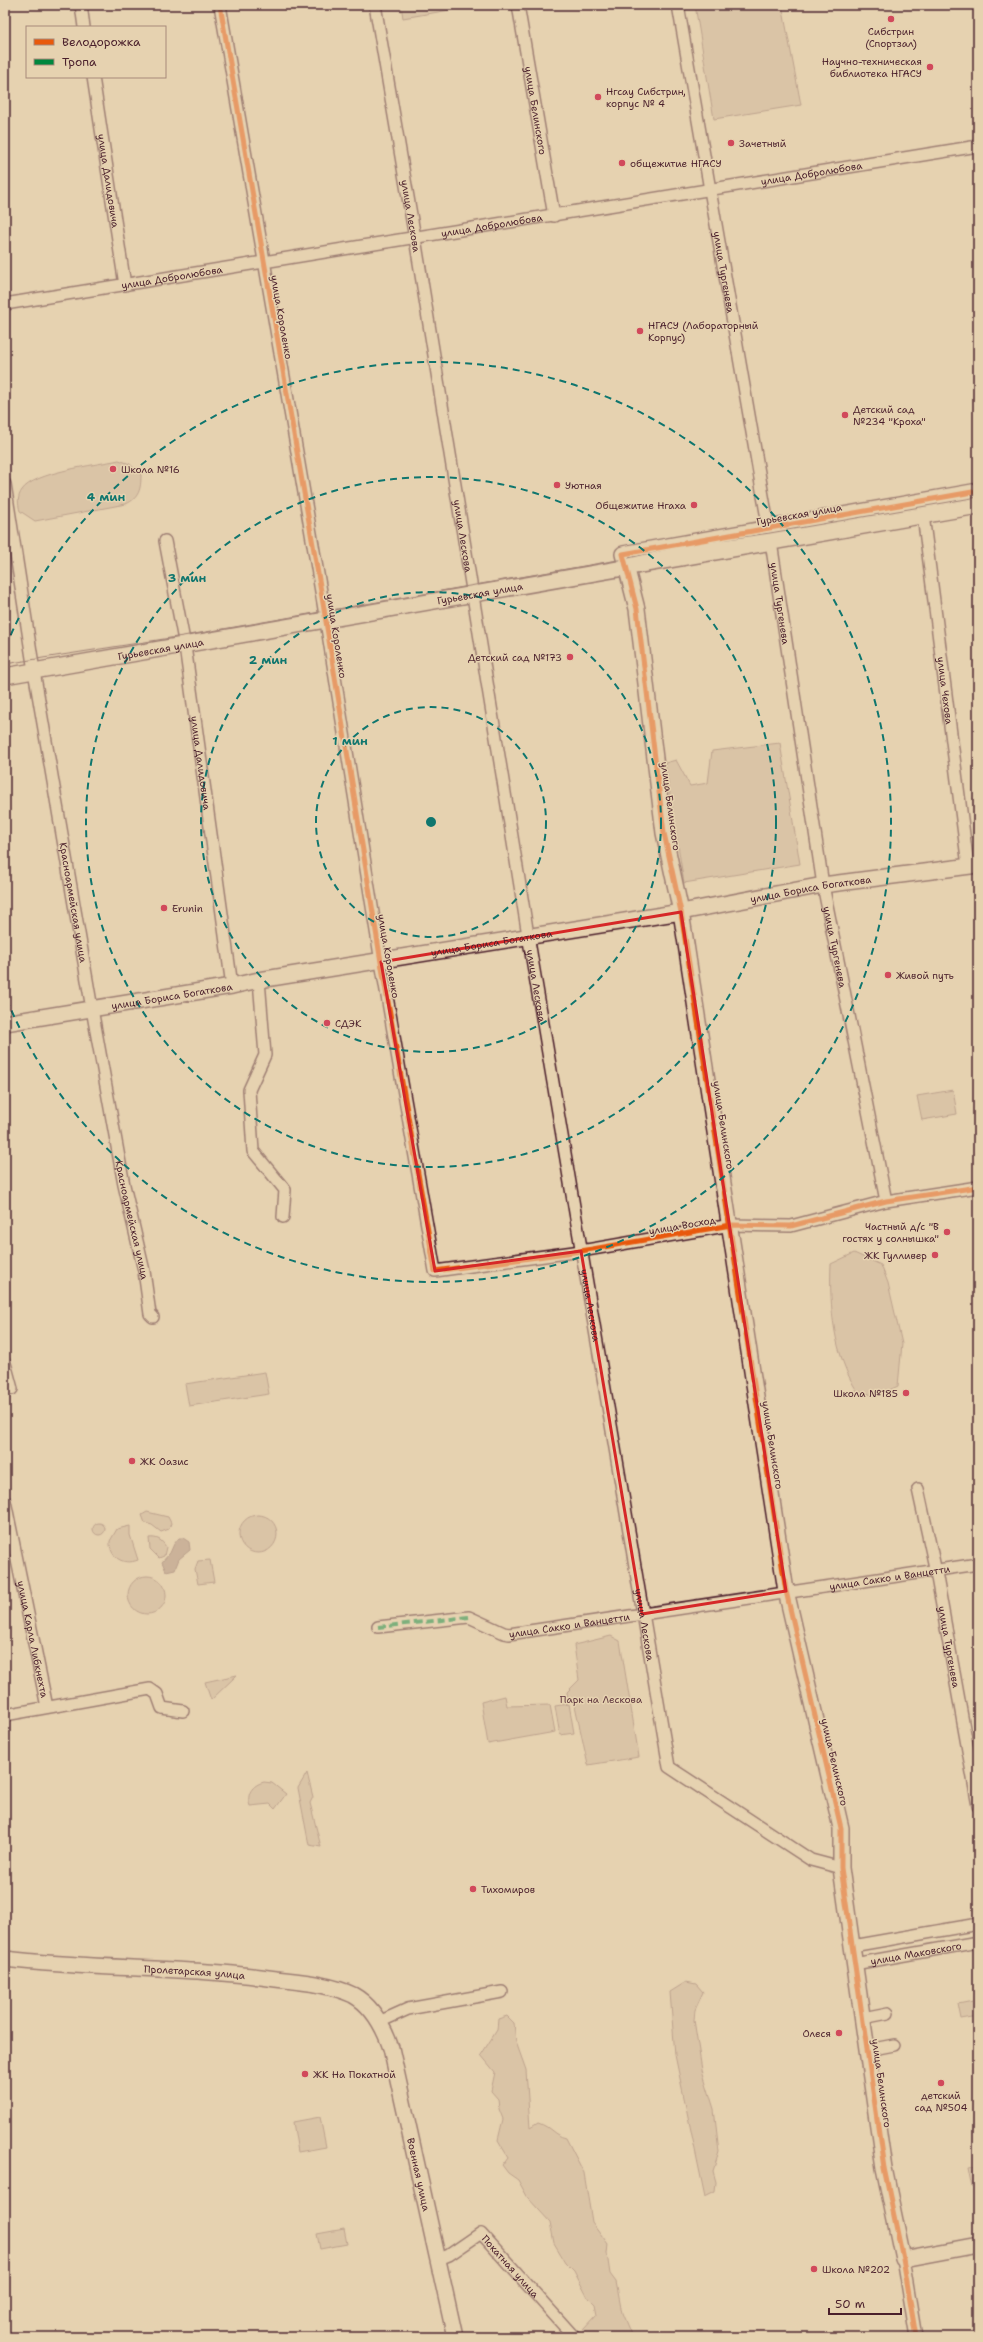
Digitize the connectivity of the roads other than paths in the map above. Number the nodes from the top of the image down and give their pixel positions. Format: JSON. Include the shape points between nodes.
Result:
{"nodes":[{"id":1,"x":81,"y":5,"type":"edge"},
{"id":2,"x":220,"y":5,"type":"edge"},
{"id":3,"x":375,"y":5,"type":"edge"},
{"id":4,"x":518,"y":5,"type":"edge"},
{"id":5,"x":678,"y":5,"type":"edge"},
{"id":6,"x":84,"y":26,"type":"edge"},
{"id":7,"x":93,"y":78,"type":"edge"},
{"id":8,"x":978,"y":146,"type":"edge"},
{"id":9,"x":711,"y":190,"type":"junction"},
{"id":10,"x":554,"y":216,"type":"junction"},
{"id":11,"x":415,"y":238,"type":"junction"},
{"id":12,"x":263,"y":263,"type":"junction"},
{"id":13,"x":125,"y":285,"type":"junction"},
{"id":14,"x":5,"y":304,"type":"edge"},
{"id":15,"x":5,"y":484,"type":"edge"},
{"id":16,"x":978,"y":491,"type":"edge"},
{"id":17,"x":978,"y":506,"type":"edge"},
{"id":18,"x":923,"y":515,"type":"junction"},
{"id":19,"x":770,"y":535,"type":"junction"},
{"id":20,"x":165,"y":541,"type":"dead end"},
{"id":21,"x":624,"y":561,"type":"junction"},
{"id":22,"x":472,"y":594,"type":"junction"},
{"id":23,"x":326,"y":621,"type":"junction"},
{"id":24,"x":185,"y":646,"type":"junction"},
{"id":25,"x":34,"y":671,"type":"junction"},
{"id":26,"x":5,"y":676,"type":"edge"},
{"id":27,"x":973,"y":865,"type":"edge"},
{"id":28,"x":823,"y":885,"type":"junction"},
{"id":29,"x":681,"y":912,"type":"junction"},
{"id":30,"x":528,"y":935,"type":"junction"},
{"id":31,"x":381,"y":962,"type":"junction"},
{"id":32,"x":259,"y":980,"type":"junction"},
{"id":33,"x":232,"y":986,"type":"junction"},
{"id":34,"x":92,"y":1009,"type":"junction"},
{"id":35,"x":5,"y":1023,"type":"edge"},
{"id":36,"x":978,"y":1187,"type":"edge"},
{"id":37,"x":886,"y":1201,"type":"junction"},
{"id":38,"x":283,"y":1217,"type":"dead end"},
{"id":39,"x":731,"y":1225,"type":"junction"},
{"id":40,"x":582,"y":1251,"type":"junction"},
{"id":41,"x":435,"y":1271,"type":"joint"},
{"id":42,"x":153,"y":1317,"type":"dead end"},
{"id":43,"x":5,"y":1363,"type":"edge"},
{"id":44,"x":12,"y":1389,"type":"dead end"},
{"id":45,"x":918,"y":1489,"type":"dead end"},
{"id":46,"x":5,"y":1501,"type":"edge"},
{"id":47,"x":978,"y":1564,"type":"edge"},
{"id":48,"x":936,"y":1572,"type":"junction"},
{"id":49,"x":786,"y":1591,"type":"junction"},
{"id":50,"x":642,"y":1614,"type":"junction"},
{"id":51,"x":378,"y":1627,"type":"dead end"},
{"id":52,"x":47,"y":1707,"type":"junction"},
{"id":53,"x":182,"y":1711,"type":"dead end"},
{"id":54,"x":5,"y":1715,"type":"edge"},
{"id":55,"x":978,"y":1806,"type":"edge"},
{"id":56,"x":841,"y":1868,"type":"junction"},
{"id":57,"x":978,"y":1924,"type":"edge"},
{"id":58,"x":978,"y":1942,"type":"edge"},
{"id":59,"x":852,"y":1946,"type":"junction"},
{"id":60,"x":5,"y":1959,"type":"edge"},
{"id":61,"x":854,"y":1964,"type":"junction"},
{"id":62,"x":502,"y":1992,"type":"dead end"},
{"id":63,"x":888,"y":2013,"type":"dead end"},
{"id":64,"x":376,"y":2018,"type":"junction"},
{"id":65,"x":863,"y":2018,"type":"junction"},
{"id":66,"x":894,"y":2045,"type":"dead end"},
{"id":67,"x":868,"y":2050,"type":"junction"},
{"id":68,"x":978,"y":2245,"type":"edge"},
{"id":69,"x":439,"y":2259,"type":"junction"},
{"id":70,"x":903,"y":2259,"type":"junction"},
{"id":71,"x":455,"y":2337,"type":"edge"},
{"id":72,"x":574,"y":2337,"type":"edge"},
{"id":73,"x":916,"y":2337,"type":"edge"}],
"edges":[{"from":1,"to":6,"type":"street"},
{"from":2,"to":12,"type":"street","name":"улица Короленко"},
{"from":3,"to":11,"type":"street","name":"улица Лескова"},
{"from":4,"to":10,"type":"street","name":"улица Белинского"},
{"from":5,"to":9,"type":"street","name":"улица Тургенева"},
{"from":7,"to":13,"type":"street","name":"улица Далидовича"},
{"from":8,"to":9,"type":"street","name":"улица Добролюбова"},
{"from":9,"to":10,"type":"street","name":"улица Добролюбова"},
{"from":9,"to":19,"type":"street","name":"улица Тургенева"},
{"from":10,"to":11,"type":"street","name":"улица Добролюбова"},
{"from":11,"to":12,"type":"street","name":"улица Добролюбова"},
{"from":11,"to":22,"type":"street","name":"улица Лескова"},
{"from":12,"to":13,"type":"street","name":"улица Добролюбова"},
{"from":12,"to":23,"type":"street","name":"улица Короленко"},
{"from":13,"to":14,"type":"street","name":"улица Добролюбова"},
{"from":15,"to":25,"type":"street","name":"Красноармейская улица"},
{"from":16,"to":19,"type":"street","name":"Гурьевская улица"},
{"from":17,"to":18,"type":"street","name":"Гурьевская улица"},
{"from":18,"to":19,"type":"street","name":"Гурьевская улица"},
{"from":18,"to":27,"type":"street","name":"улица Чехова"},
{"from":19,"to":21,"type":"street","name":"Гурьевская улица"},
{"from":19,"to":28,"type":"street","name":"улица Тургенева"},
{"from":20,"to":24,"type":"street","name":"улица Далидовича"},
{"from":21,"to":22,"type":"street","name":"Гурьевская улица"},
{"from":21,"to":29,"type":"street","name":"улица Белинского","via":[[637,609],[664,833]]},
{"from":22,"to":23,"type":"street","name":"Гурьевская улица"},
{"from":22,"to":30,"type":"street","name":"улица Лескова"},
{"from":23,"to":24,"type":"street","name":"Гурьевская улица"},
{"from":23,"to":31,"type":"street","name":"улица Короленко"},
{"from":24,"to":25,"type":"street","name":"Гурьевская улица"},
{"from":24,"to":33,"type":"street","name":"улица Далидовича"},
{"from":25,"to":26,"type":"street","name":"Гурьевская улица"},
{"from":25,"to":34,"type":"street","name":"Красноармейская улица"},
{"from":27,"to":28,"type":"street","name":"улица Бориса Богаткова"},
{"from":28,"to":29,"type":"street","name":"улица Бориса Богаткова"},
{"from":28,"to":37,"type":"street","name":"улица Тургенева"},
{"from":29,"to":30,"type":"street","name":"улица Бориса Богаткова"},
{"from":29,"to":39,"type":"street","name":"улица Белинского"},
{"from":30,"to":31,"type":"street","name":"улица Бориса Богаткова"},
{"from":30,"to":40,"type":"street","name":"улица Лескова"},
{"from":31,"to":32,"type":"street","name":"улица Бориса Богаткова"},
{"from":31,"to":41,"type":"street","name":"улица Короленко"},
{"from":32,"to":33,"type":"street","name":"улица Бориса Богаткова"},
{"from":32,"to":38,"type":"street","via":[[265,1055],[249,1090],[253,1151],[285,1190]]},
{"from":33,"to":34,"type":"street","name":"улица Бориса Богаткова"},
{"from":34,"to":35,"type":"street","name":"улица Бориса Богаткова"},
{"from":34,"to":42,"type":"street","name":"Красноармейская улица","via":[[125,1191],[144,1271],[150,1314]]},
{"from":36,"to":37,"type":"street","name":"улица Восход"},
{"from":37,"to":39,"type":"street","name":"улица Восход","via":[[791,1226]]},
{"from":39,"to":40,"type":"street","name":"улица Восход"},
{"from":39,"to":49,"type":"street","name":"улица Белинского"},
{"from":40,"to":41,"type":"street","name":"улица Восход"},
{"from":40,"to":50,"type":"street","name":"улица Лескова"},
{"from":43,"to":44,"type":"street"},
{"from":45,"to":48,"type":"street","name":"улица Тургенева"},
{"from":46,"to":52,"type":"street","name":"улица Карла Либкнехта"},
{"from":47,"to":48,"type":"street","name":"улица Сакко и Ванцетти"},
{"from":48,"to":49,"type":"street","name":"улица Сакко и Ванцетти"},
{"from":48,"to":55,"type":"street","name":"улица Тургенева"},
{"from":49,"to":50,"type":"street","name":"улица Сакко и Ванцетти"},
{"from":49,"to":56,"type":"street","name":"улица Белинского","via":[[840,1828]]},
{"from":50,"to":51,"type":"street","name":"улица Сакко и Ванцетти","via":[[509,1634],[469,1617]]},
{"from":50,"to":56,"type":"street","name":"улица Лескова","via":[[669,1767],[811,1860]]},
{"from":52,"to":53,"type":"street","via":[[150,1689],[157,1694],[162,1708]]},
{"from":52,"to":54,"type":"street"},
{"from":56,"to":59,"type":"street","name":"улица Белинского"},
{"from":57,"to":59,"type":"street"},
{"from":58,"to":61,"type":"street","name":"улица Маковского"},
{"from":59,"to":61,"type":"street","name":"улица Белинского"},
{"from":60,"to":64,"type":"street","name":"Пролетарская улица","via":[[36,1963],[192,1970],[326,1986],[353,1996],[367,2005]]},
{"from":61,"to":65,"type":"street","name":"улица Белинского"},
{"from":62,"to":64,"type":"street","via":[[408,2009]]},
{"from":63,"to":65,"type":"street"},
{"from":64,"to":69,"type":"street","name":"Военная улица","via":[[391,2048]]},
{"from":65,"to":67,"type":"street","name":"улица Белинского"},
{"from":66,"to":67,"type":"street"},
{"from":67,"to":70,"type":"street","name":"улица Белинского","via":[[884,2168]]},
{"from":68,"to":70,"type":"street"},
{"from":69,"to":71,"type":"street","name":"Военная улица"},
{"from":69,"to":72,"type":"street","name":"Покатная улица","via":[[481,2233]]},
{"from":70,"to":73,"type":"street","name":"улица Белинского"}]}
